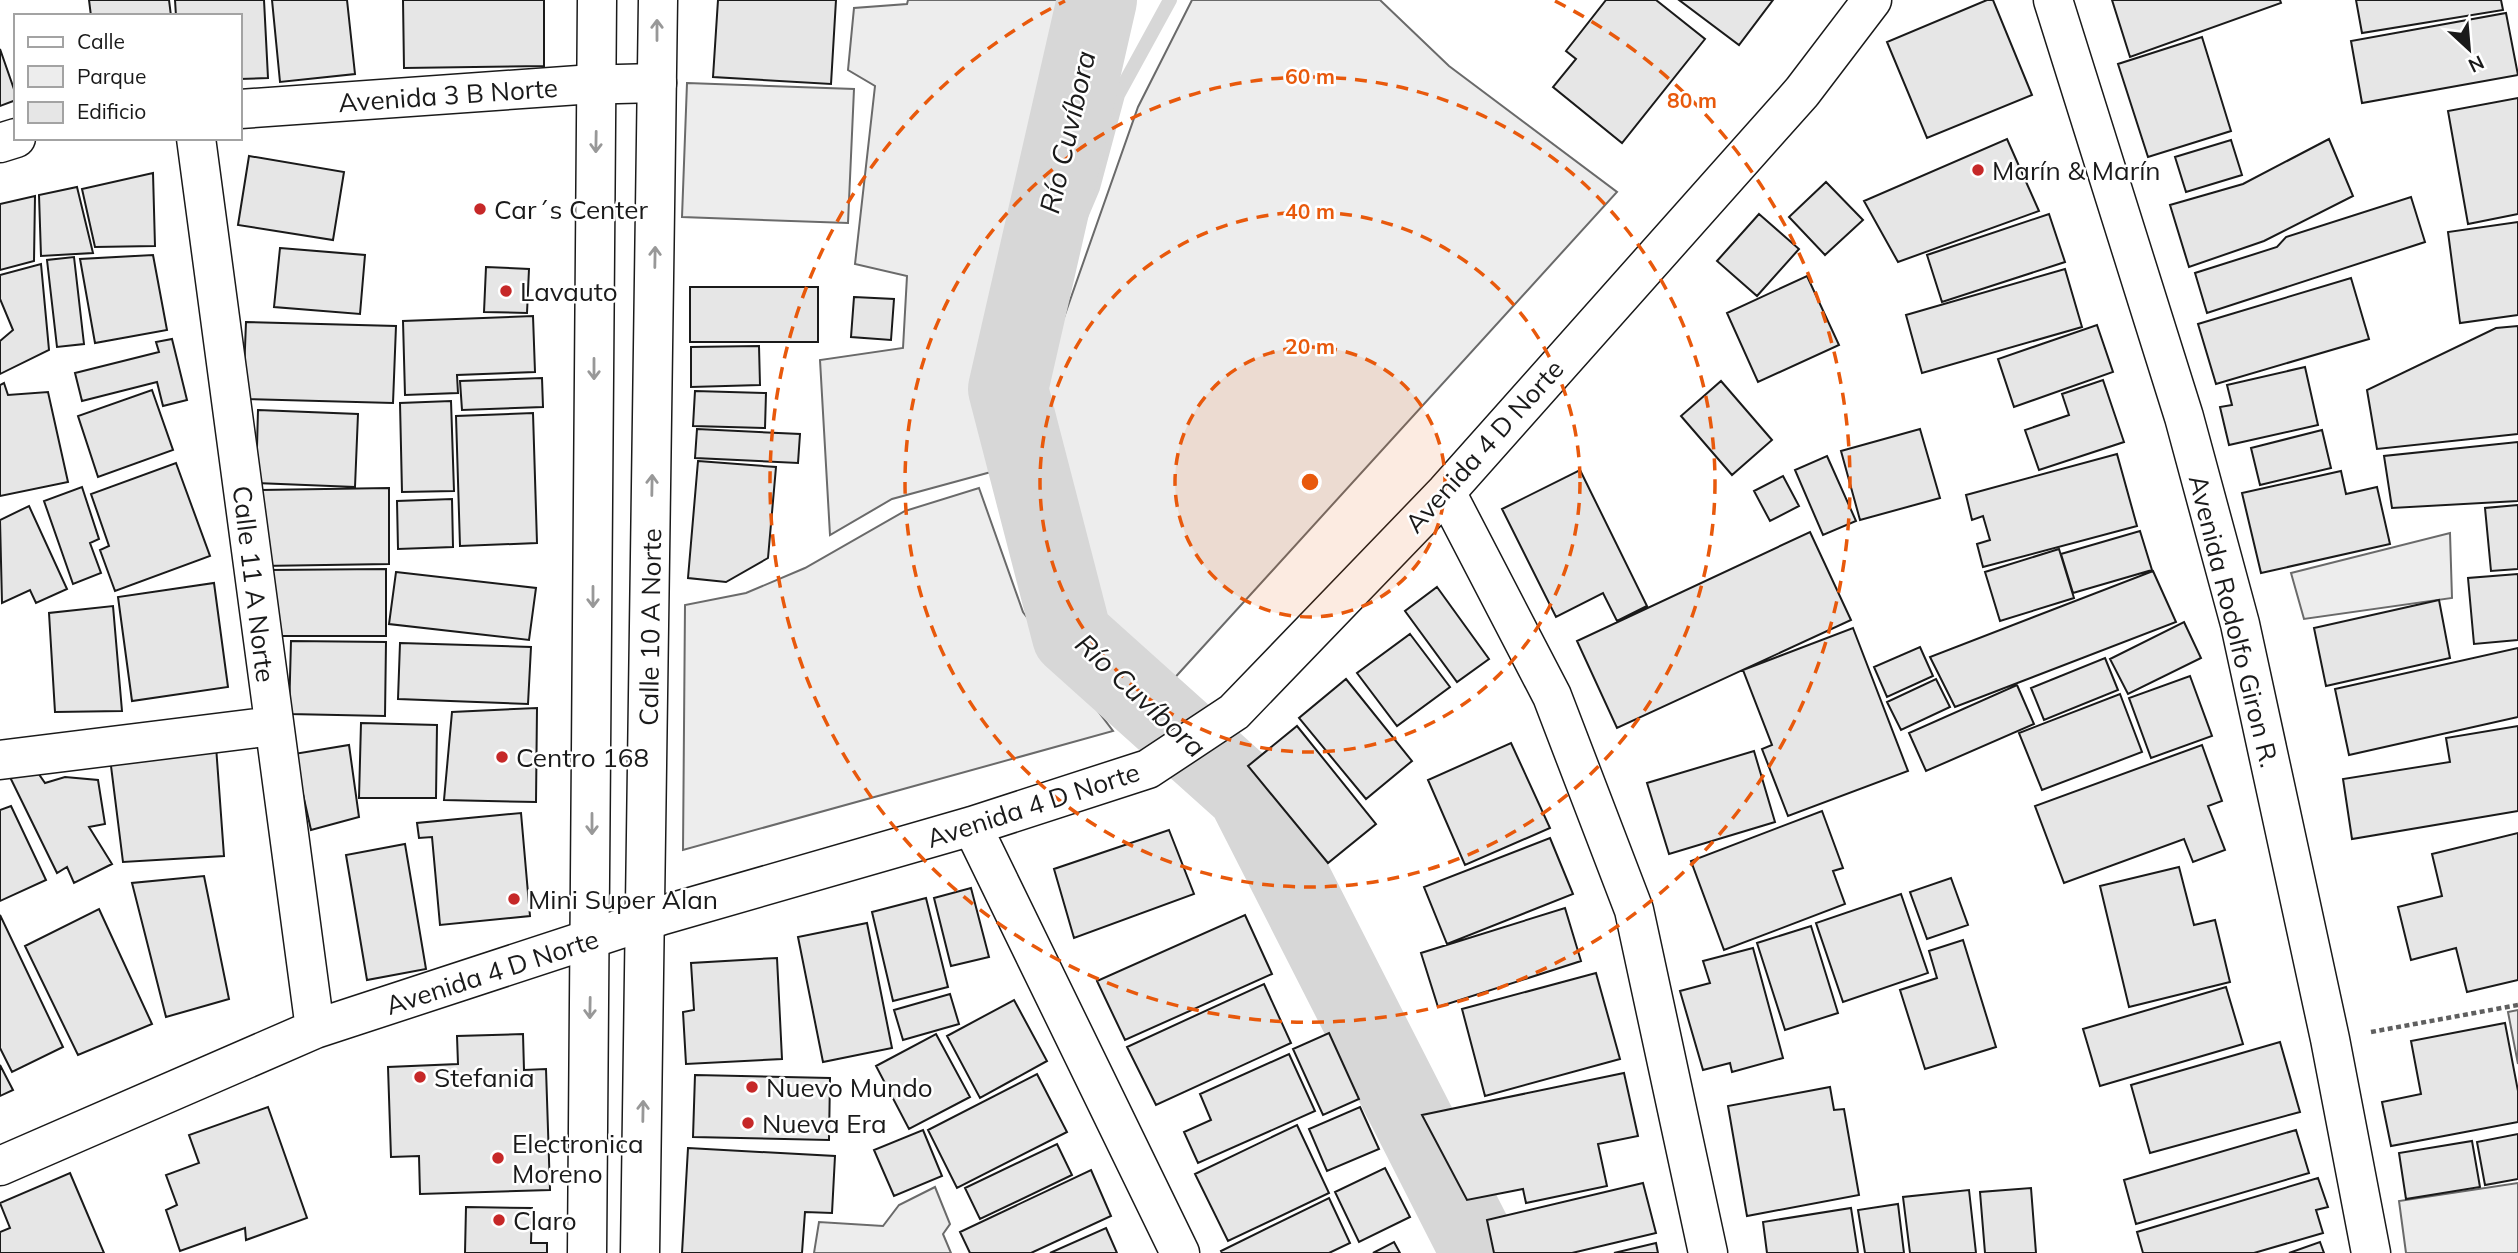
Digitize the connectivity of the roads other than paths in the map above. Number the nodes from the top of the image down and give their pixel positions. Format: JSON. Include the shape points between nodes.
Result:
{"nodes":[{"id":1,"x":597,"y":0,"type":"edge"},
{"id":2,"x":657,"y":0,"type":"edge"},
{"id":3,"x":1872,"y":0,"type":"edge"},
{"id":4,"x":2053,"y":0,"type":"edge"},
{"id":5,"x":657,"y":83,"type":"junction"},
{"id":6,"x":597,"y":85,"type":"junction"},
{"id":7,"x":242,"y":109,"type":"edge"},
{"id":8,"x":196,"y":140,"type":"edge"},
{"id":9,"x":1446,"y":492,"type":"junction"},
{"id":10,"x":272,"y":726,"type":"junction"},
{"id":11,"x":0,"y":760,"type":"edge"},
{"id":12,"x":972,"y":826,"type":"junction"},
{"id":13,"x":647,"y":920,"type":"junction"},
{"id":14,"x":591,"y":940,"type":"junction"},
{"id":15,"x":315,"y":1029,"type":"junction"},
{"id":16,"x":0,"y":1166,"type":"edge"},
{"id":17,"x":587,"y":1253,"type":"edge"},
{"id":18,"x":640,"y":1253,"type":"edge"},
{"id":19,"x":1180,"y":1253,"type":"edge"},
{"id":20,"x":1708,"y":1253,"type":"edge"},
{"id":21,"x":2371,"y":1253,"type":"edge"}],
"edges":[{"from":1,"to":6,"type":"street"},
{"from":5,"to":2,"type":"street","name":"Calle 10 A Norte","one_way":true},
{"from":3,"to":9,"type":"street","name":"Avenida 4 D Norte","via":[[1802,92]]},
{"from":4,"to":21,"type":"street","name":"Avenida Rodolfo Giron R.","via":[[2184,416],[2240,624]]},
{"from":5,"to":6,"type":"street","name":"Avenida 3 B Norte"},
{"from":13,"to":5,"type":"street","name":"Calle 10 A Norte","one_way":true},
{"from":6,"to":7,"type":"street","name":"Avenida 3 B Norte"},
{"from":6,"to":14,"type":"street","one_way":true},
{"from":8,"to":10,"type":"street","name":"Calle 11 A Norte"},
{"from":9,"to":12,"type":"street","name":"Avenida 4 D Norte","via":[[1234,712],[1148,769]]},
{"from":9,"to":20,"type":"street","via":[[1552,696],[1634,910]]},
{"from":10,"to":11,"type":"street"},
{"from":10,"to":15,"type":"street","name":"Calle 11 A Norte"},
{"from":12,"to":13,"type":"street","name":"Avenida 4 D Norte"},
{"from":12,"to":19,"type":"street"},
{"from":13,"to":14,"type":"street","name":"Avenida 4 D Norte"},
{"from":18,"to":13,"type":"street","name":"Calle 10 A Norte","one_way":true},
{"from":14,"to":15,"type":"street","name":"Avenida 4 D Norte"},
{"from":14,"to":17,"type":"street","one_way":true},
{"from":15,"to":16,"type":"street","name":"Avenida 4 D Norte"}]}
